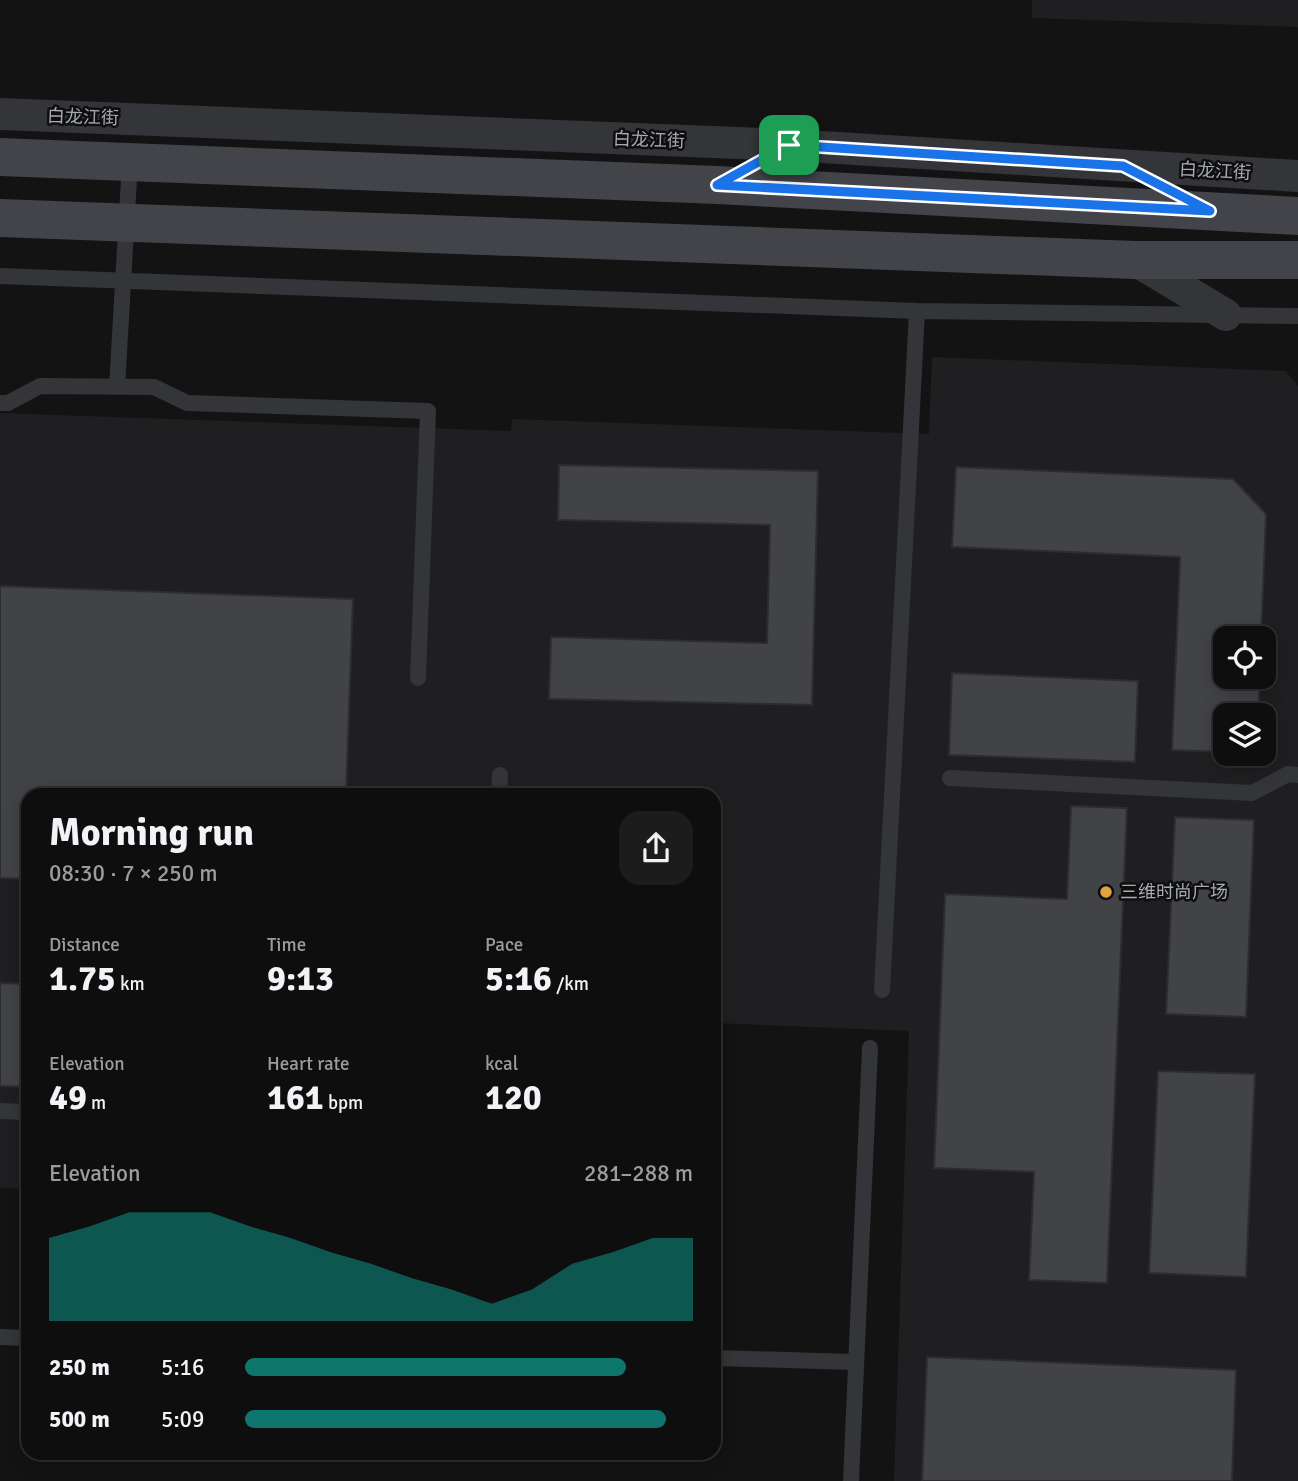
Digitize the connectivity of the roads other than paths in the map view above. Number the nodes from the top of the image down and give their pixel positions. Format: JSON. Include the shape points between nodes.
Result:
{"nodes":[{"id":1,"x":0,"y":114,"type":"edge"},
{"id":2,"x":789,"y":145,"type":"junction"},
{"id":3,"x":0,"y":157,"type":"edge"},
{"id":4,"x":130,"y":162,"type":"junction"},
{"id":5,"x":1123,"y":166,"type":"junction"},
{"id":6,"x":1298,"y":176,"type":"edge"},
{"id":7,"x":717,"y":185,"type":"junction"},
{"id":8,"x":1210,"y":211,"type":"junction"},
{"id":9,"x":1298,"y":216,"type":"edge"},
{"id":10,"x":0,"y":218,"type":"edge"},
{"id":11,"x":127,"y":223,"type":"junction"},
{"id":12,"x":1135,"y":260,"type":"junction"},
{"id":13,"x":1298,"y":260,"type":"edge"},
{"id":14,"x":0,"y":276,"type":"edge"},
{"id":15,"x":123,"y":281,"type":"junction"},
{"id":16,"x":917,"y":311,"type":"junction"},
{"id":17,"x":1226,"y":315,"type":"junction"},
{"id":18,"x":1298,"y":316,"type":"edge"},
{"id":19,"x":117,"y":387,"type":"junction"},
{"id":20,"x":0,"y":403,"type":"edge"},
{"id":21,"x":418,"y":678,"type":"dead end"},
{"id":22,"x":500,"y":775,"type":"dead end"},
{"id":23,"x":1298,"y":775,"type":"edge"},
{"id":24,"x":950,"y":778,"type":"dead end"},
{"id":25,"x":499,"y":788,"type":"edge"},
{"id":26,"x":882,"y":990,"type":"dead end"},
{"id":27,"x":870,"y":1048,"type":"dead end"},
{"id":28,"x":0,"y":1111,"type":"edge"},
{"id":29,"x":21,"y":1112,"type":"edge"},
{"id":30,"x":0,"y":1337,"type":"edge"},
{"id":31,"x":21,"y":1338,"type":"edge"},
{"id":32,"x":721,"y":1358,"type":"edge"},
{"id":33,"x":854,"y":1363,"type":"junction"},
{"id":34,"x":850,"y":1481,"type":"edge"}],
"edges":[{"from":1,"to":2,"type":"street","name":"白龙江街"},
{"from":2,"to":5,"type":"street","name":"白龙江街"},
{"from":2,"to":7,"type":"street"},
{"from":3,"to":4,"type":"main road"},
{"from":4,"to":7,"type":"main road"},
{"from":4,"to":11,"type":"lane"},
{"from":5,"to":6,"type":"street","name":"白龙江街"},
{"from":5,"to":8,"type":"street"},
{"from":7,"to":8,"type":"main road"},
{"from":8,"to":9,"type":"main road"},
{"from":10,"to":11,"type":"main road"},
{"from":11,"to":12,"type":"main road"},
{"from":11,"to":15,"type":"lane"},
{"from":12,"to":13,"type":"main road"},
{"from":12,"to":17,"type":"street"},
{"from":14,"to":15,"type":"lane"},
{"from":15,"to":16,"type":"lane"},
{"from":15,"to":19,"type":"lane"},
{"from":16,"to":17,"type":"lane"},
{"from":16,"to":26,"type":"lane"},
{"from":17,"to":18,"type":"lane"},
{"from":19,"to":20,"type":"lane","via":[[40,386]]},
{"from":19,"to":21,"type":"lane","via":[[154,387],[187,403],[428,411]]},
{"from":22,"to":25,"type":"lane"},
{"from":23,"to":24,"type":"lane","via":[[1288,774],[1252,793]]},
{"from":27,"to":33,"type":"lane"},
{"from":28,"to":29,"type":"lane"},
{"from":30,"to":31,"type":"lane"},
{"from":32,"to":33,"type":"lane"},
{"from":33,"to":34,"type":"lane"}]}
